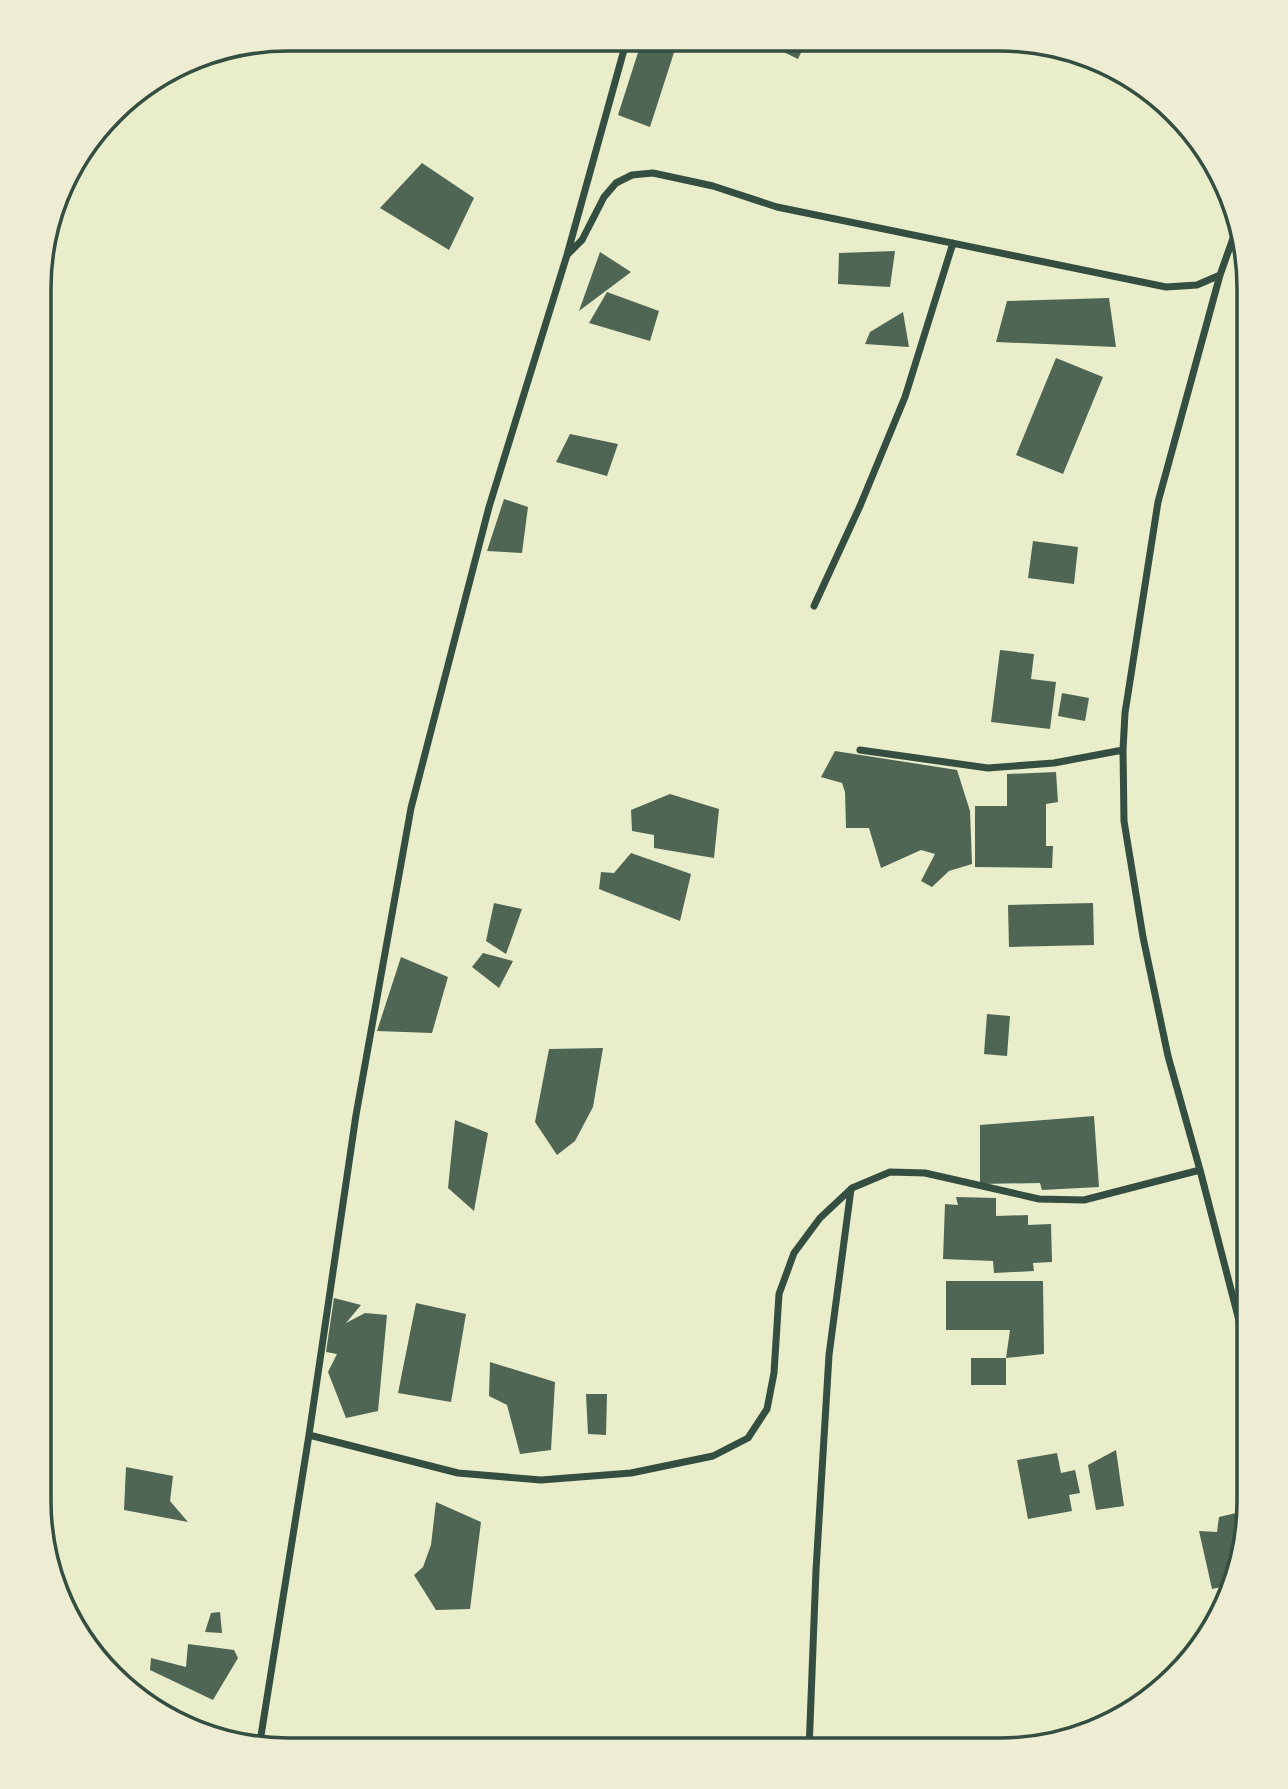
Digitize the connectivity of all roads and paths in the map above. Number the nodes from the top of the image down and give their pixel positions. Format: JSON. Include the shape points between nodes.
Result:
{"nodes":[{"id":1,"x":624,"y":51,"type":"edge"},
{"id":2,"x":1232,"y":240,"type":"edge"},
{"id":3,"x":953,"y":243,"type":"junction"},
{"id":4,"x":567,"y":255,"type":"junction"},
{"id":5,"x":1220,"y":275,"type":"junction"},
{"id":6,"x":814,"y":606,"type":"dead end"},
{"id":7,"x":860,"y":750,"type":"dead end"},
{"id":8,"x":1123,"y":750,"type":"junction"},
{"id":9,"x":1200,"y":1170,"type":"junction"},
{"id":10,"x":852,"y":1188,"type":"junction"},
{"id":11,"x":1237,"y":1313,"type":"edge"},
{"id":12,"x":309,"y":1435,"type":"junction"},
{"id":13,"x":261,"y":1736,"type":"edge"},
{"id":14,"x":809,"y":1738,"type":"edge"}],
"edges":[{"from":1,"to":4,"type":"street"},
{"from":2,"to":5,"type":"street"},
{"from":3,"to":4,"type":"street","via":[[777,207],[653,173],[632,175],[616,183],[582,240]]},
{"from":3,"to":5,"type":"street","via":[[1166,287],[1197,285]]},
{"from":3,"to":6,"type":"street","via":[[905,397]]},
{"from":4,"to":12,"type":"street","via":[[489,507],[411,808],[356,1115]]},
{"from":5,"to":8,"type":"street","via":[[1158,502]]},
{"from":7,"to":8,"type":"street","via":[[988,768],[1054,763]]},
{"from":8,"to":9,"type":"street","via":[[1124,821],[1143,937],[1159,1020]]},
{"from":9,"to":10,"type":"street","via":[[1084,1200],[1039,1199],[925,1172],[890,1172]]},
{"from":9,"to":11,"type":"street"},
{"from":10,"to":12,"type":"street","via":[[820,1218],[794,1252],[779,1294],[767,1409],[748,1438],[713,1456],[631,1473],[541,1480],[458,1473]]},
{"from":10,"to":14,"type":"street","via":[[829,1355]]},
{"from":12,"to":13,"type":"street"}]}
